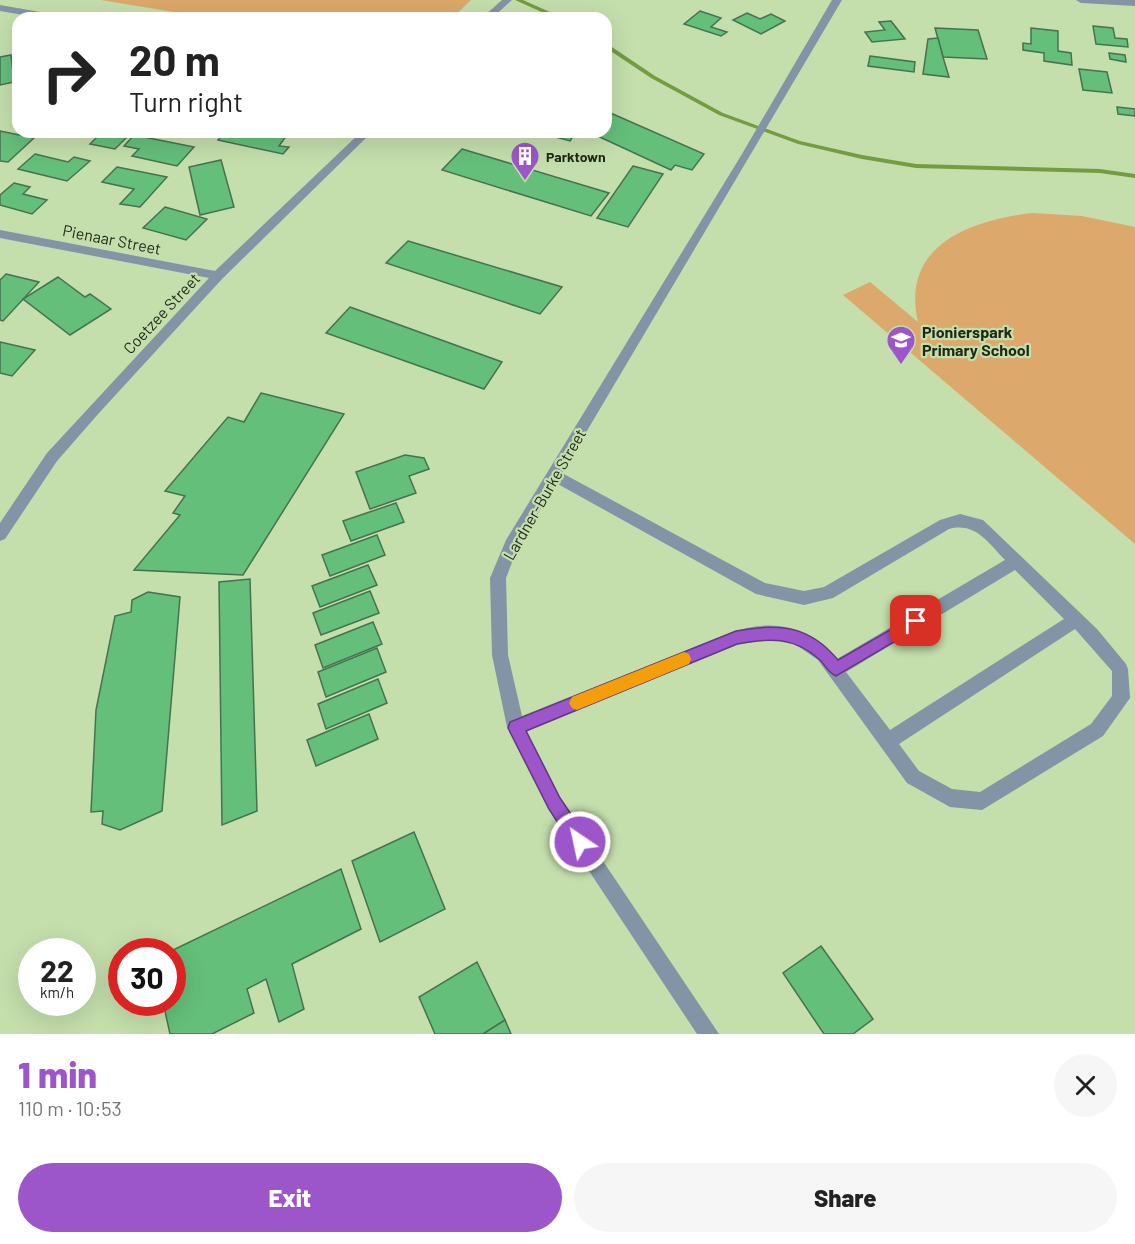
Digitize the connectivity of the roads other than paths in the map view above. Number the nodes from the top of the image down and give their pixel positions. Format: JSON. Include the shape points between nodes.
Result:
{"nodes":[{"id":1,"x":507,"y":0,"type":"edge"},
{"id":2,"x":837,"y":0,"type":"edge"},
{"id":3,"x":1081,"y":0,"type":"edge"},
{"id":4,"x":1135,"y":3,"type":"edge"},
{"id":5,"x":0,"y":8,"type":"edge"},
{"id":6,"x":23,"y":12,"type":"edge"},
{"id":7,"x":494,"y":12,"type":"edge"},
{"id":8,"x":361,"y":138,"type":"edge"},
{"id":9,"x":0,"y":234,"type":"edge"},
{"id":10,"x":218,"y":276,"type":"junction"},
{"id":11,"x":553,"y":475,"type":"junction"},
{"id":12,"x":0,"y":535,"type":"edge"},
{"id":13,"x":1016,"y":562,"type":"junction"},
{"id":14,"x":1076,"y":620,"type":"junction"},
{"id":15,"x":836,"y":669,"type":"junction"},
{"id":16,"x":516,"y":728,"type":"junction"},
{"id":17,"x":887,"y":742,"type":"junction"},
{"id":18,"x":710,"y":1034,"type":"edge"}],
"edges":[{"from":1,"to":7,"type":"street"},
{"from":2,"to":11,"type":"street","name":"Lardner-Burke Street"},
{"from":3,"to":4,"type":"street"},
{"from":5,"to":6,"type":"street"},
{"from":8,"to":10,"type":"street","name":"Coetzee Street"},
{"from":9,"to":10,"type":"street","name":"Pienaar Street"},
{"from":10,"to":12,"type":"street","name":"Coetzee Street","via":[[52,457]]},
{"from":11,"to":13,"type":"street","via":[[762,589],[804,598],[827,593],[945,524],[960,520],[978,524]]},
{"from":11,"to":16,"type":"street","name":"Lardner-Burke Street","via":[[511,545],[498,578],[500,655]]},
{"from":13,"to":14,"type":"street"},
{"from":13,"to":15,"type":"street"},
{"from":14,"to":17,"type":"street"},
{"from":14,"to":17,"type":"street","via":[[1120,669],[1121,698],[1097,730],[982,801],[950,798],[913,777]]},
{"from":15,"to":16,"type":"street","via":[[824,655],[795,635],[764,633],[736,638]]},
{"from":15,"to":17,"type":"street"},
{"from":16,"to":18,"type":"street","name":"Lardner-Burke Street","via":[[554,803]]}]}
